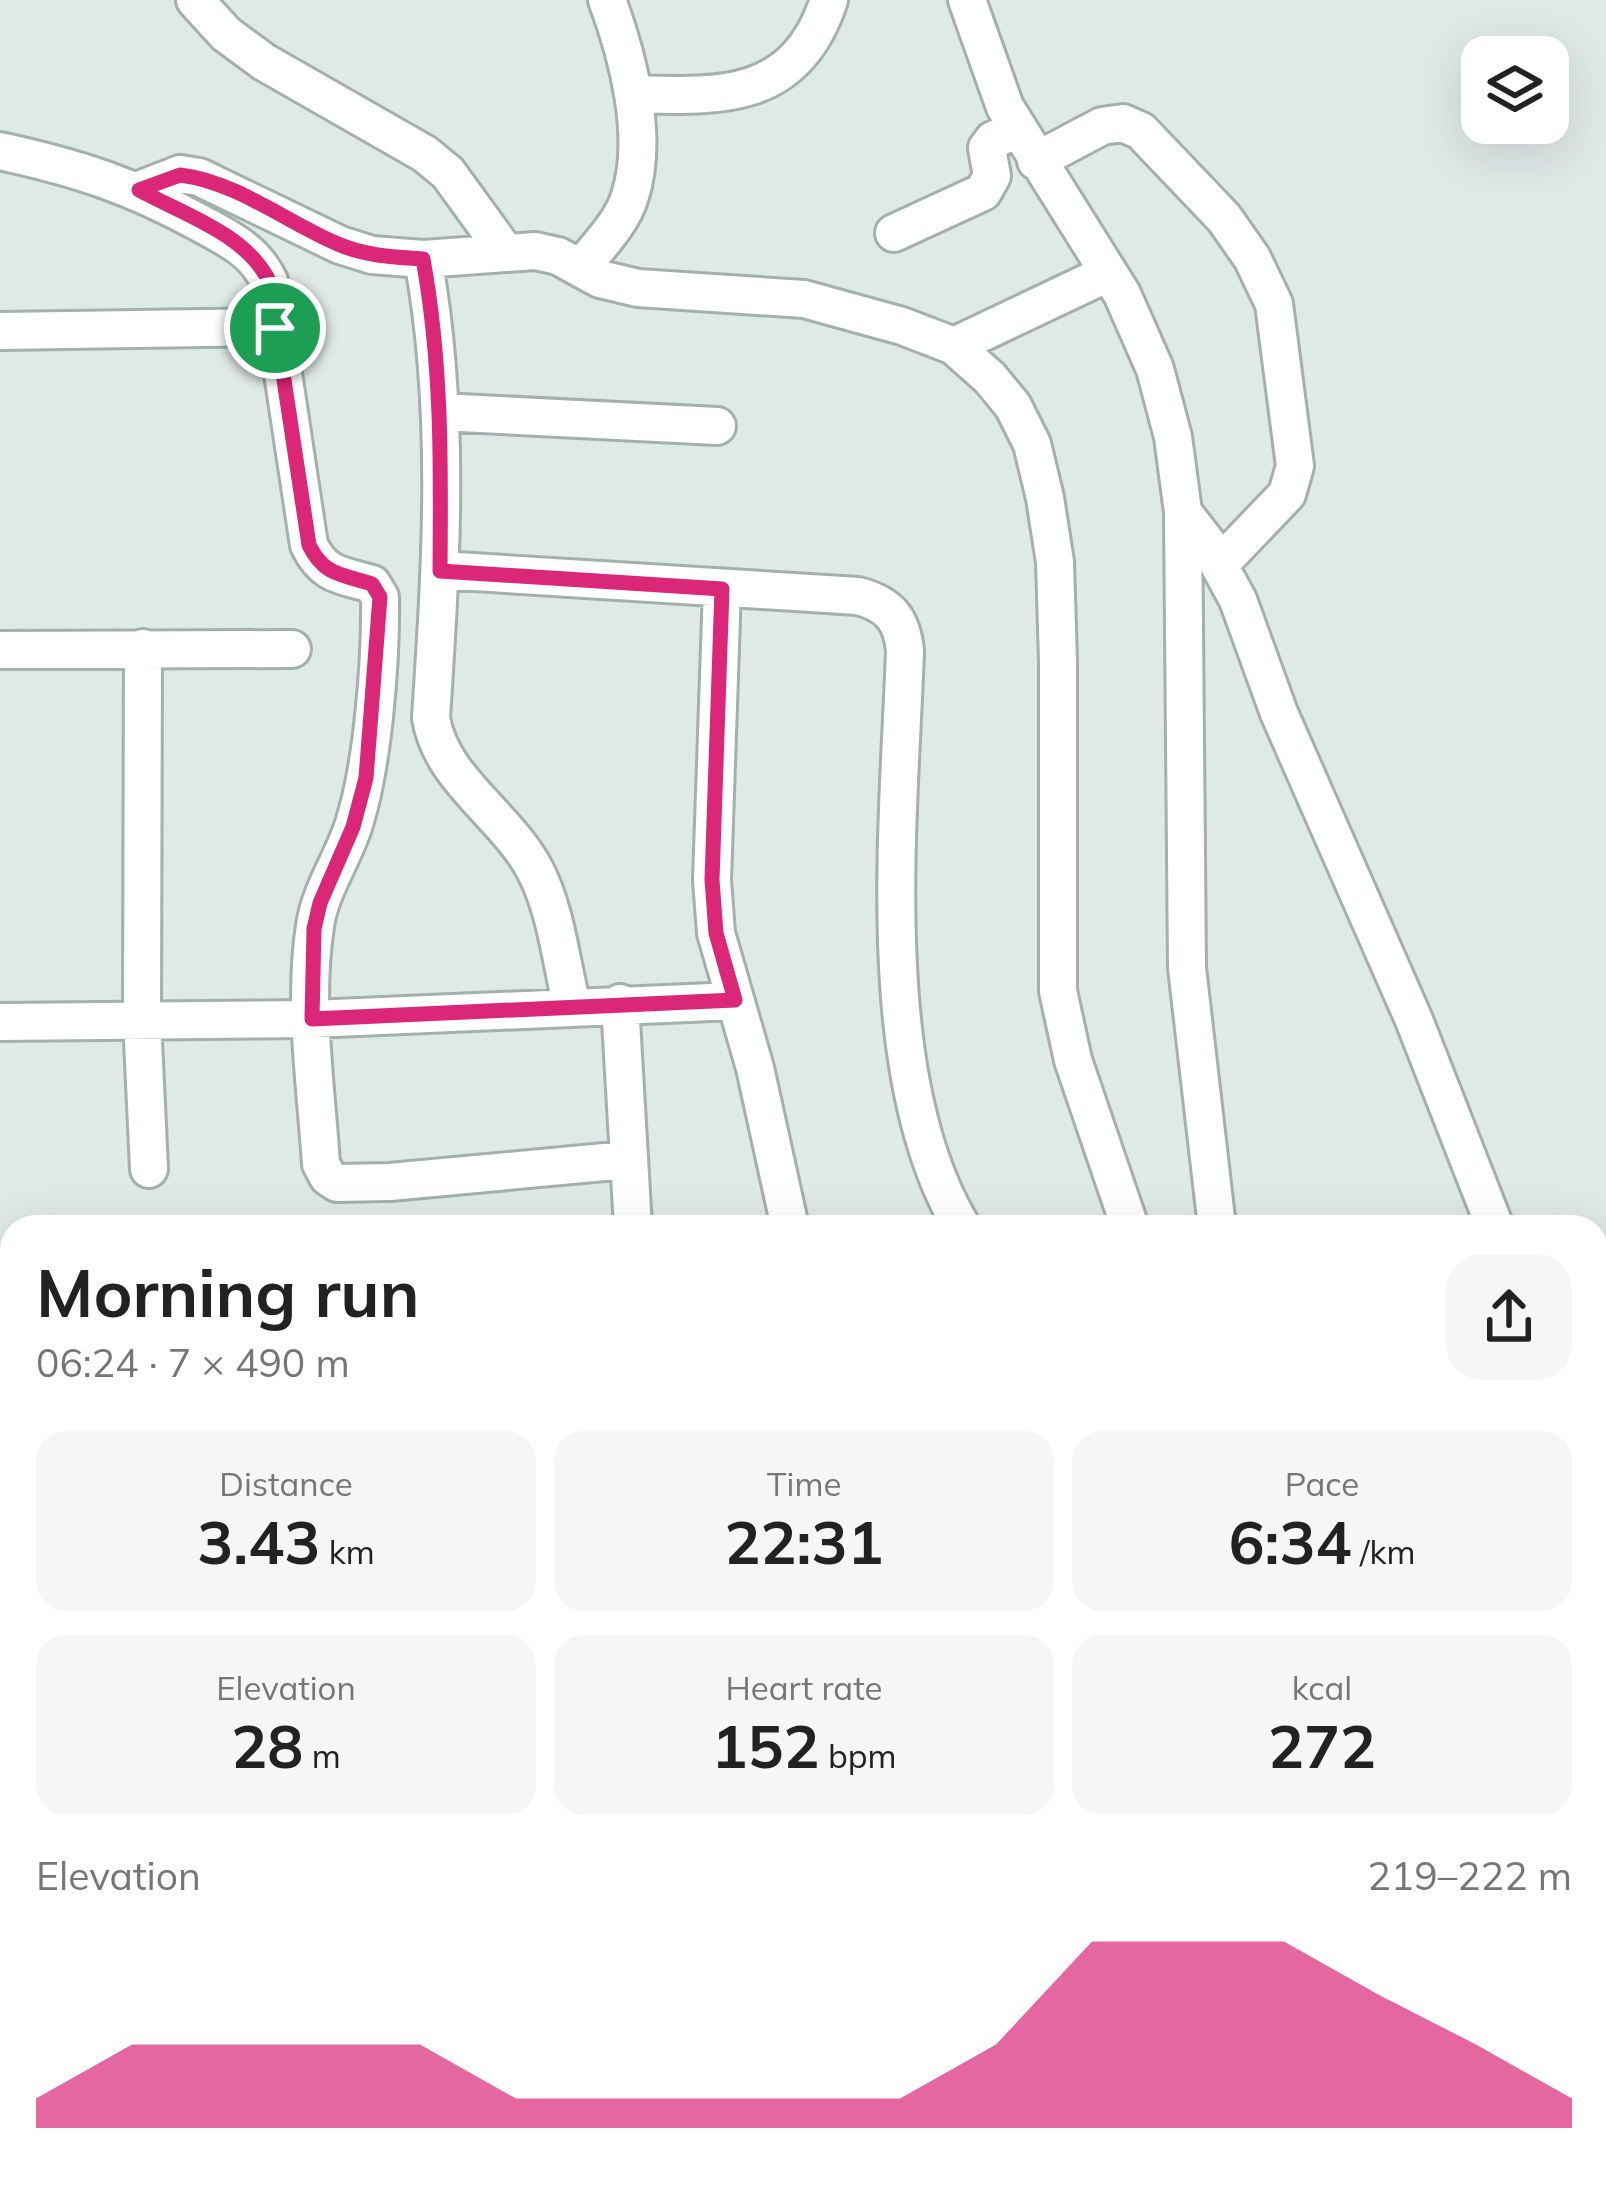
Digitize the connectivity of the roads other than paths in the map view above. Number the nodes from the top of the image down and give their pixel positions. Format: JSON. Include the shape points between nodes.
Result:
{"nodes":[{"id":1,"x":195,"y":0,"type":"edge"},
{"id":2,"x":607,"y":0,"type":"edge"},
{"id":3,"x":829,"y":0,"type":"edge"},
{"id":4,"x":967,"y":0,"type":"edge"},
{"id":5,"x":634,"y":94,"type":"junction"},
{"id":6,"x":1018,"y":129,"type":"junction"},
{"id":7,"x":0,"y":151,"type":"edge"},
{"id":8,"x":1036,"y":161,"type":"junction"},
{"id":9,"x":139,"y":190,"type":"junction"},
{"id":10,"x":894,"y":232,"type":"dead end"},
{"id":11,"x":506,"y":253,"type":"junction"},
{"id":12,"x":423,"y":259,"type":"junction"},
{"id":13,"x":582,"y":267,"type":"junction"},
{"id":14,"x":1108,"y":273,"type":"junction"},
{"id":15,"x":275,"y":328,"type":"junction"},
{"id":16,"x":0,"y":332,"type":"edge"},
{"id":17,"x":954,"y":346,"type":"junction"},
{"id":18,"x":441,"y":412,"type":"junction"},
{"id":19,"x":717,"y":426,"type":"dead end"},
{"id":20,"x":1183,"y":512,"type":"junction"},
{"id":21,"x":1220,"y":564,"type":"junction"},
{"id":22,"x":440,"y":571,"type":"junction"},
{"id":23,"x":722,"y":589,"type":"junction"},
{"id":24,"x":142,"y":648,"type":"junction"},
{"id":25,"x":0,"y":650,"type":"edge"},
{"id":26,"x":292,"y":650,"type":"dead end"},
{"id":27,"x":735,"y":1000,"type":"junction"},
{"id":28,"x":620,"y":1004,"type":"junction"},
{"id":29,"x":572,"y":1006,"type":"junction"},
{"id":30,"x":142,"y":1019,"type":"junction"},
{"id":31,"x":312,"y":1019,"type":"junction"},
{"id":32,"x":0,"y":1022,"type":"edge"},
{"id":33,"x":626,"y":1160,"type":"junction"},
{"id":34,"x":149,"y":1169,"type":"dead end"},
{"id":35,"x":632,"y":1215,"type":"edge"},
{"id":36,"x":787,"y":1215,"type":"edge"},
{"id":37,"x":956,"y":1215,"type":"edge"},
{"id":38,"x":1126,"y":1215,"type":"edge"},
{"id":39,"x":1216,"y":1215,"type":"edge"},
{"id":40,"x":1490,"y":1215,"type":"edge"}],
"edges":[{"from":1,"to":11,"type":"street","via":[[264,62],[387,129],[448,173]]},
{"from":2,"to":5,"type":"street"},
{"from":3,"to":5,"type":"street","via":[[796,60],[764,83],[736,93]]},
{"from":4,"to":6,"type":"street"},
{"from":5,"to":13,"type":"street","via":[[629,199]]},
{"from":6,"to":8,"type":"street"},
{"from":6,"to":10,"type":"street","via":[[987,148],[992,176],[983,192]]},
{"from":7,"to":9,"type":"street"},
{"from":8,"to":14,"type":"street"},
{"from":8,"to":21,"type":"street","via":[[1102,126],[1141,131],[1224,218],[1274,304],[1295,466],[1287,494]]},
{"from":9,"to":12,"type":"street","via":[[199,177],[340,245]]},
{"from":9,"to":15,"type":"street","via":[[258,260]]},
{"from":11,"to":12,"type":"street"},
{"from":11,"to":13,"type":"street","via":[[535,251]]},
{"from":12,"to":18,"type":"street"},
{"from":13,"to":17,"type":"street","via":[[638,288],[804,299]]},
{"from":14,"to":17,"type":"street"},
{"from":14,"to":20,"type":"street","via":[[1155,369]]},
{"from":15,"to":16,"type":"street"},
{"from":15,"to":31,"type":"street","via":[[309,545],[318,564],[372,584],[380,597],[366,778],[314,929]]},
{"from":17,"to":38,"type":"street","via":[[1013,406],[1045,498],[1058,662],[1058,992]]},
{"from":18,"to":19,"type":"street"},
{"from":18,"to":22,"type":"street"},
{"from":20,"to":21,"type":"street"},
{"from":20,"to":39,"type":"street","via":[[1187,968]]},
{"from":21,"to":40,"type":"street"},
{"from":22,"to":23,"type":"street"},
{"from":22,"to":29,"type":"street","via":[[434,739],[536,873]]},
{"from":23,"to":27,"type":"street","via":[[712,880],[716,933]]},
{"from":23,"to":37,"type":"street","via":[[858,596],[878,601],[903,628],[901,1007],[919,1124]]},
{"from":24,"to":25,"type":"street"},
{"from":24,"to":26,"type":"street"},
{"from":24,"to":30,"type":"street"},
{"from":27,"to":28,"type":"street"},
{"from":27,"to":36,"type":"street"},
{"from":28,"to":29,"type":"street"},
{"from":28,"to":33,"type":"street"},
{"from":29,"to":31,"type":"street"},
{"from":30,"to":31,"type":"street"},
{"from":30,"to":32,"type":"street"},
{"from":30,"to":34,"type":"street"},
{"from":31,"to":33,"type":"street","via":[[321,1164],[337,1183]]},
{"from":33,"to":35,"type":"street"}]}
